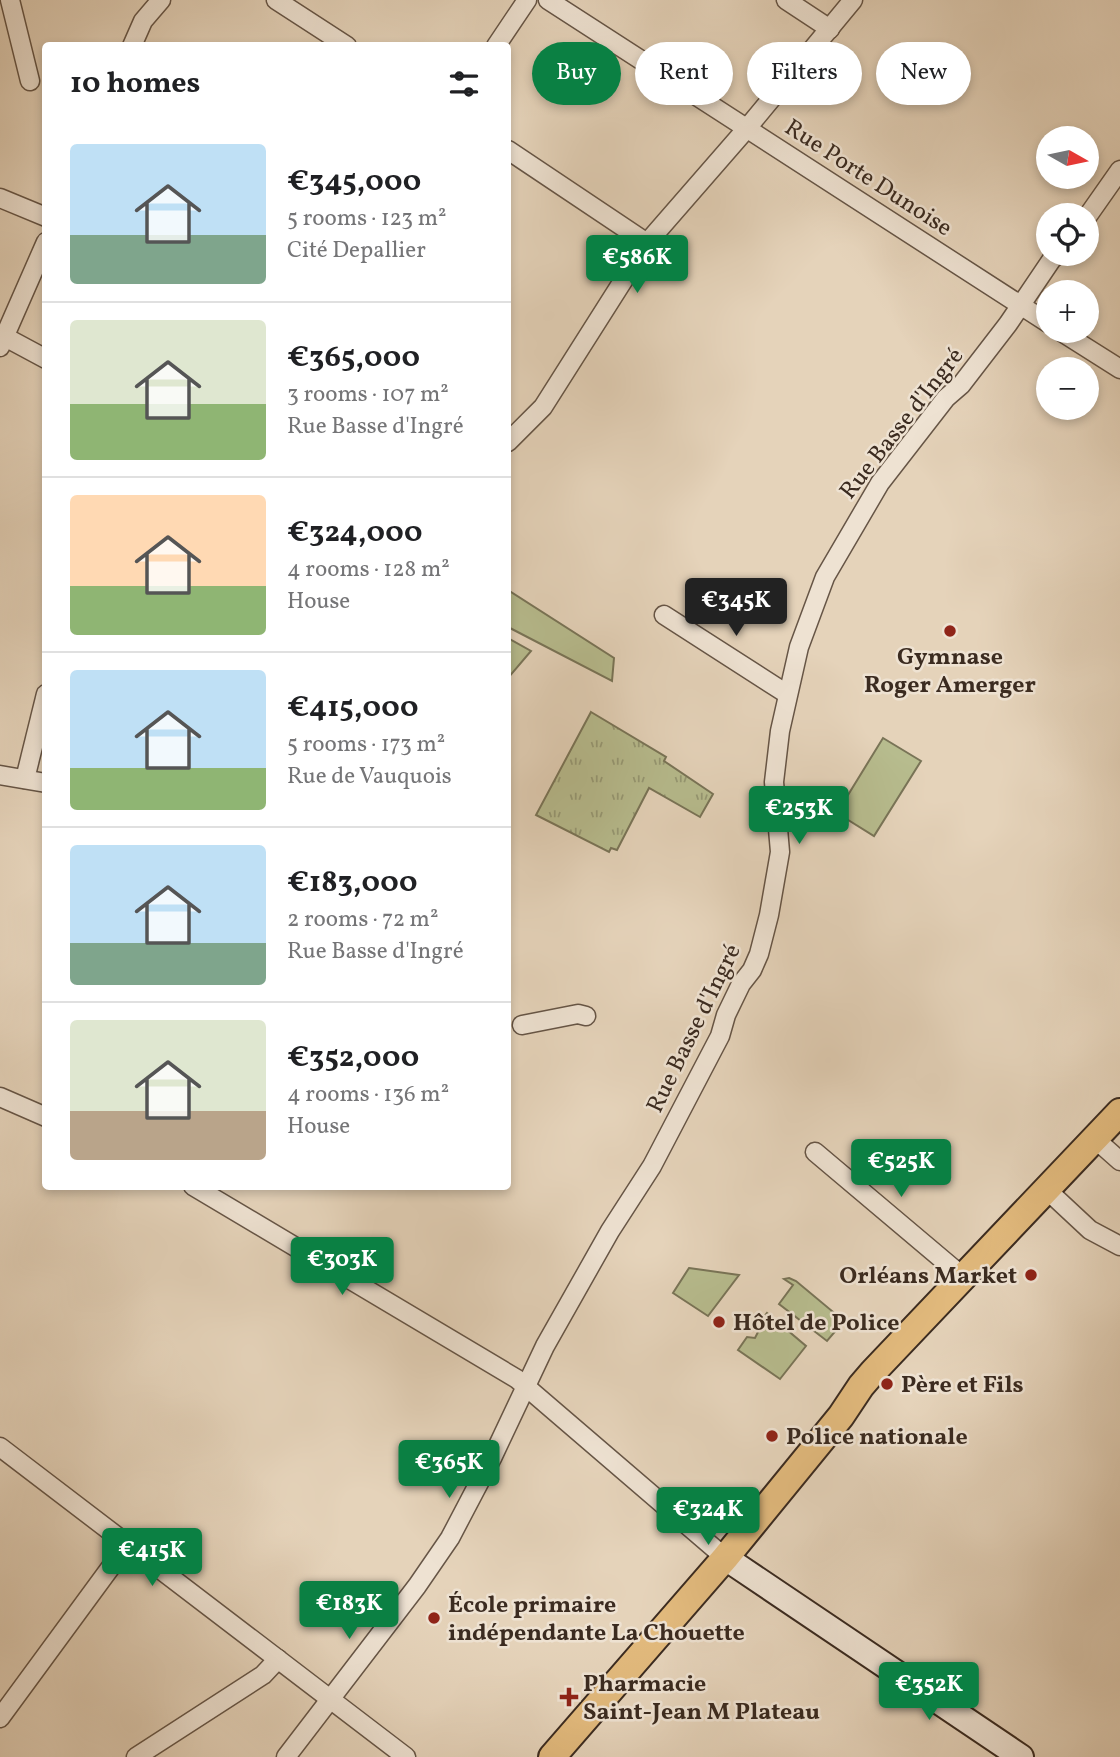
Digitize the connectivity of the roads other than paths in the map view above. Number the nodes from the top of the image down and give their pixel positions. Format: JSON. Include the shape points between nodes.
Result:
{"nodes":[{"id":1,"x":10,"y":0,"type":"edge"},
{"id":2,"x":161,"y":0,"type":"edge"},
{"id":3,"x":276,"y":0,"type":"edge"},
{"id":4,"x":527,"y":0,"type":"edge"},
{"id":5,"x":548,"y":0,"type":"edge"},
{"id":6,"x":786,"y":0,"type":"edge"},
{"id":7,"x":853,"y":0,"type":"edge"},
{"id":8,"x":830,"y":29,"type":"junction"},
{"id":9,"x":134,"y":42,"type":"edge"},
{"id":10,"x":341,"y":42,"type":"edge"},
{"id":11,"x":499,"y":42,"type":"edge"},
{"id":12,"x":30,"y":81,"type":"dead end"},
{"id":13,"x":747,"y":127,"type":"junction"},
{"id":14,"x":511,"y":151,"type":"edge"},
{"id":15,"x":1120,"y":170,"type":"edge"},
{"id":16,"x":0,"y":198,"type":"edge"},
{"id":17,"x":1096,"y":203,"type":"edge"},
{"id":18,"x":42,"y":215,"type":"edge"},
{"id":19,"x":647,"y":243,"type":"junction"},
{"id":20,"x":42,"y":251,"type":"edge"},
{"id":21,"x":1047,"y":266,"type":"edge"},
{"id":22,"x":1020,"y":306,"type":"junction"},
{"id":23,"x":1036,"y":316,"type":"edge"},
{"id":24,"x":2,"y":342,"type":"edge"},
{"id":25,"x":1079,"y":343,"type":"edge"},
{"id":26,"x":42,"y":357,"type":"edge"},
{"id":27,"x":1120,"y":369,"type":"edge"},
{"id":28,"x":511,"y":439,"type":"edge"},
{"id":29,"x":664,"y":614,"type":"dead end"},
{"id":30,"x":788,"y":694,"type":"junction"},
{"id":31,"x":42,"y":709,"type":"edge"},
{"id":32,"x":0,"y":775,"type":"edge"},
{"id":33,"x":24,"y":779,"type":"junction"},
{"id":34,"x":42,"y":782,"type":"edge"},
{"id":35,"x":586,"y":1016,"type":"dead end"},
{"id":36,"x":522,"y":1025,"type":"dead end"},
{"id":37,"x":0,"y":1097,"type":"edge"},
{"id":38,"x":1120,"y":1112,"type":"edge"},
{"id":39,"x":42,"y":1116,"type":"edge"},
{"id":40,"x":1096,"y":1137,"type":"junction"},
{"id":41,"x":815,"y":1152,"type":"dead end"},
{"id":42,"x":1120,"y":1161,"type":"edge"},
{"id":43,"x":1046,"y":1189,"type":"junction"},
{"id":44,"x":200,"y":1190,"type":"edge"},
{"id":45,"x":1120,"y":1246,"type":"edge"},
{"id":46,"x":962,"y":1276,"type":"junction"},
{"id":47,"x":861,"y":1385,"type":"junction"},
{"id":48,"x":526,"y":1387,"type":"junction"},
{"id":49,"x":0,"y":1447,"type":"edge"},
{"id":50,"x":127,"y":1545,"type":"junction"},
{"id":51,"x":726,"y":1551,"type":"junction"},
{"id":52,"x":278,"y":1659,"type":"junction"},
{"id":53,"x":330,"y":1698,"type":"junction"},
{"id":54,"x":0,"y":1718,"type":"edge"},
{"id":55,"x":1016,"y":1756,"type":"edge"},
{"id":56,"x":135,"y":1757,"type":"edge"},
{"id":57,"x":286,"y":1757,"type":"edge"},
{"id":58,"x":406,"y":1757,"type":"edge"},
{"id":59,"x":552,"y":1757,"type":"edge"}],
"edges":[{"from":1,"to":12,"type":"street"},
{"from":2,"to":9,"type":"street","via":[[143,21]]},
{"from":3,"to":10,"type":"street"},
{"from":4,"to":11,"type":"street"},
{"from":5,"to":13,"type":"street","name":"Rue Porte Dunoise"},
{"from":6,"to":8,"type":"street"},
{"from":7,"to":8,"type":"street"},
{"from":8,"to":13,"type":"street"},
{"from":13,"to":19,"type":"street"},
{"from":13,"to":22,"type":"street","name":"Rue Porte Dunoise"},
{"from":14,"to":19,"type":"street"},
{"from":15,"to":17,"type":"street"},
{"from":16,"to":18,"type":"street"},
{"from":19,"to":28,"type":"street","via":[[543,407]]},
{"from":20,"to":24,"type":"street"},
{"from":21,"to":22,"type":"street","name":"Rue Basse d'Ingré"},
{"from":22,"to":23,"type":"street","name":"Rue Porte Dunoise"},
{"from":22,"to":30,"type":"street","name":"Rue Basse d'Ingré","via":[[880,483],[841,546],[799,648]]},
{"from":24,"to":26,"type":"street"},
{"from":25,"to":27,"type":"street"},
{"from":29,"to":30,"type":"street"},
{"from":30,"to":48,"type":"street","name":"Rue Basse d'Ingré","via":[[775,782],[780,852],[759,954],[652,1166],[577,1288]]},
{"from":31,"to":33,"type":"street"},
{"from":32,"to":33,"type":"street"},
{"from":33,"to":34,"type":"street"},
{"from":35,"to":36,"type":"street"},
{"from":37,"to":39,"type":"street"},
{"from":38,"to":40,"type":"main road"},
{"from":40,"to":42,"type":"street"},
{"from":40,"to":43,"type":"main road"},
{"from":41,"to":46,"type":"street"},
{"from":43,"to":45,"type":"street","via":[[1090,1230]]},
{"from":43,"to":46,"type":"main road"},
{"from":44,"to":48,"type":"street"},
{"from":46,"to":47,"type":"main road"},
{"from":47,"to":51,"type":"main road","via":[[841,1416]]},
{"from":47,"to":51,"type":"main road","via":[[830,1411],[807,1439]]},
{"from":48,"to":51,"type":"street"},
{"from":48,"to":53,"type":"street","name":"Rue Basse d'Ingré","via":[[450,1538]]},
{"from":49,"to":50,"type":"street"},
{"from":50,"to":52,"type":"street"},
{"from":50,"to":54,"type":"street"},
{"from":51,"to":55,"type":"main road"},
{"from":51,"to":59,"type":"main road","via":[[647,1635],[627,1668]]},
{"from":52,"to":53,"type":"street"},
{"from":52,"to":56,"type":"street","via":[[263,1675]]},
{"from":53,"to":57,"type":"street","name":"Rue Basse d'Ingré"},
{"from":53,"to":58,"type":"street"}]}
